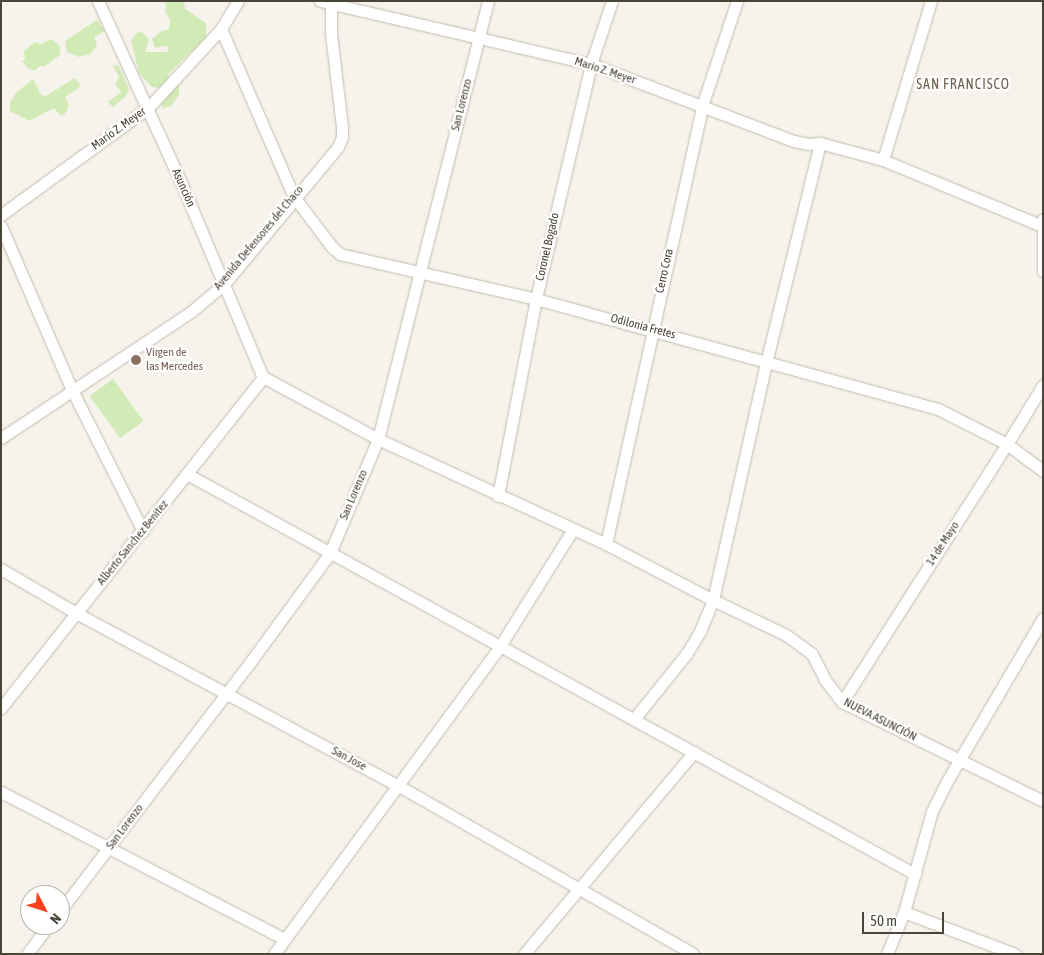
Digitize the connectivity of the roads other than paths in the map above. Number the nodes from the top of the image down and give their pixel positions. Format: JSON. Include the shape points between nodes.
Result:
{"nodes":[{"id":1,"x":98,"y":1,"type":"edge"},
{"id":2,"x":238,"y":1,"type":"edge"},
{"id":3,"x":488,"y":1,"type":"edge"},
{"id":4,"x":612,"y":1,"type":"edge"},
{"id":5,"x":737,"y":1,"type":"edge"},
{"id":6,"x":931,"y":1,"type":"edge"},
{"id":7,"x":327,"y":2,"type":"edge"},
{"id":8,"x":221,"y":29,"type":"junction"},
{"id":9,"x":480,"y":38,"type":"junction"},
{"id":10,"x":591,"y":64,"type":"junction"},
{"id":11,"x":702,"y":106,"type":"junction"},
{"id":12,"x":148,"y":108,"type":"junction"},
{"id":13,"x":820,"y":143,"type":"junction"},
{"id":14,"x":883,"y":160,"type":"junction"},
{"id":15,"x":294,"y":198,"type":"junction"},
{"id":16,"x":1,"y":215,"type":"edge"},
{"id":17,"x":1043,"y":219,"type":"edge"},
{"id":18,"x":1,"y":226,"type":"edge"},
{"id":19,"x":1042,"y":226,"type":"edge"},
{"id":20,"x":1043,"y":271,"type":"edge"},
{"id":21,"x":420,"y":272,"type":"junction"},
{"id":22,"x":225,"y":283,"type":"junction"},
{"id":23,"x":536,"y":299,"type":"junction"},
{"id":24,"x":652,"y":329,"type":"junction"},
{"id":25,"x":766,"y":363,"type":"junction"},
{"id":26,"x":263,"y":377,"type":"junction"},
{"id":27,"x":1043,"y":385,"type":"edge"},
{"id":28,"x":72,"y":390,"type":"junction"},
{"id":29,"x":1,"y":438,"type":"edge"},
{"id":30,"x":378,"y":439,"type":"junction"},
{"id":31,"x":1007,"y":444,"type":"junction"},
{"id":32,"x":1043,"y":471,"type":"edge"},
{"id":33,"x":187,"y":474,"type":"junction"},
{"id":34,"x":498,"y":496,"type":"junction"},
{"id":35,"x":573,"y":529,"type":"junction"},
{"id":36,"x":143,"y":531,"type":"junction"},
{"id":37,"x":606,"y":544,"type":"junction"},
{"id":38,"x":330,"y":552,"type":"junction"},
{"id":39,"x":1,"y":569,"type":"edge"},
{"id":40,"x":713,"y":600,"type":"junction"},
{"id":41,"x":76,"y":613,"type":"junction"},
{"id":42,"x":1043,"y":618,"type":"edge"},
{"id":43,"x":500,"y":646,"type":"junction"},
{"id":44,"x":227,"y":693,"type":"junction"},
{"id":45,"x":842,"y":702,"type":"junction"},
{"id":46,"x":1,"y":708,"type":"edge"},
{"id":47,"x":634,"y":719,"type":"junction"},
{"id":48,"x":694,"y":752,"type":"junction"},
{"id":49,"x":960,"y":760,"type":"junction"},
{"id":50,"x":399,"y":786,"type":"junction"},
{"id":51,"x":1,"y":792,"type":"edge"},
{"id":52,"x":1043,"y":801,"type":"edge"},
{"id":53,"x":110,"y":847,"type":"junction"},
{"id":54,"x":915,"y":874,"type":"junction"},
{"id":55,"x":580,"y":889,"type":"junction"},
{"id":56,"x":70,"y":898,"type":"edge"},
{"id":57,"x":904,"y":912,"type":"junction"},
{"id":58,"x":41,"y":935,"type":"edge"},
{"id":59,"x":285,"y":939,"type":"junction"},
{"id":60,"x":27,"y":954,"type":"edge"},
{"id":61,"x":274,"y":954,"type":"edge"},
{"id":62,"x":524,"y":954,"type":"edge"},
{"id":63,"x":693,"y":954,"type":"edge"},
{"id":64,"x":887,"y":954,"type":"edge"},
{"id":65,"x":1015,"y":954,"type":"edge"}],
"edges":[{"from":1,"to":12,"type":"street","name":"Asunción"},
{"from":2,"to":8,"type":"street","name":"Mario Z. Meyer"},
{"from":3,"to":9,"type":"street","name":"San Lorenzo"},
{"from":4,"to":10,"type":"street","name":"Coronel Bogado"},
{"from":5,"to":11,"type":"street","name":"Cerro Cora"},
{"from":6,"to":14,"type":"street"},
{"from":7,"to":9,"type":"street","name":"Mario Z. Meyer"},
{"from":7,"to":15,"type":"street","name":"Avenida Defensores del Chaco","via":[[342,137],[338,147]]},
{"from":8,"to":12,"type":"street","name":"Mario Z. Meyer"},
{"from":8,"to":15,"type":"street","name":"Odilonia Fretes"},
{"from":9,"to":10,"type":"street","name":"Mario Z. Meyer"},
{"from":9,"to":21,"type":"street","name":"San Lorenzo"},
{"from":10,"to":11,"type":"street","name":"Mario Z. Meyer"},
{"from":10,"to":23,"type":"street","name":"Coronel Bogado"},
{"from":11,"to":13,"type":"street","name":"Mario Z. Meyer","via":[[794,140]]},
{"from":11,"to":24,"type":"street","name":"Cerro Cora"},
{"from":12,"to":16,"type":"street","name":"Mario Z. Meyer"},
{"from":12,"to":22,"type":"street","name":"Asunción"},
{"from":13,"to":14,"type":"street","name":"Mario Z. Meyer"},
{"from":13,"to":25,"type":"street"},
{"from":14,"to":19,"type":"street","name":"Mario Z. Meyer"},
{"from":15,"to":21,"type":"street","name":"Odilonia Fretes","via":[[340,254]]},
{"from":15,"to":22,"type":"street","name":"Avenida Defensores del Chaco"},
{"from":17,"to":19,"type":"street"},
{"from":18,"to":28,"type":"street"},
{"from":19,"to":20,"type":"street"},
{"from":21,"to":23,"type":"street","name":"Odilonia Fretes"},
{"from":21,"to":30,"type":"street","name":"San Lorenzo"},
{"from":22,"to":26,"type":"street","name":"Asunción"},
{"from":22,"to":28,"type":"street","name":"Avenida Defensores del Chaco","via":[[192,311]]},
{"from":23,"to":24,"type":"street","name":"Odilonia Fretes"},
{"from":23,"to":34,"type":"street","name":"Coronel Bogado"},
{"from":24,"to":25,"type":"street","name":"Odilonia Fretes"},
{"from":24,"to":37,"type":"street","name":"Cerro Cora"},
{"from":25,"to":31,"type":"street","name":"Odilonia Fretes","via":[[938,409]]},
{"from":25,"to":40,"type":"street"},
{"from":26,"to":30,"type":"street","name":"NUEVA ASUNCIÓN"},
{"from":26,"to":33,"type":"street","name":"Alberto Sanchez Benitez"},
{"from":27,"to":31,"type":"street","name":"14 de Mayo"},
{"from":28,"to":29,"type":"street","name":"Avenida Defensores del Chaco"},
{"from":28,"to":36,"type":"street"},
{"from":30,"to":34,"type":"street","name":"NUEVA ASUNCIÓN"},
{"from":30,"to":38,"type":"street","name":"San Lorenzo"},
{"from":31,"to":32,"type":"street","name":"Odilonia Fretes"},
{"from":31,"to":45,"type":"street","name":"14 de Mayo"},
{"from":33,"to":36,"type":"street","name":"Alberto Sanchez Benitez"},
{"from":33,"to":38,"type":"street"},
{"from":34,"to":35,"type":"street","name":"NUEVA ASUNCIÓN"},
{"from":35,"to":37,"type":"street","name":"NUEVA ASUNCIÓN"},
{"from":35,"to":43,"type":"street"},
{"from":36,"to":41,"type":"street","name":"Alberto Sanchez Benitez"},
{"from":37,"to":40,"type":"street","name":"NUEVA ASUNCIÓN"},
{"from":38,"to":43,"type":"street"},
{"from":38,"to":44,"type":"street","name":"San Lorenzo"},
{"from":39,"to":41,"type":"street","name":"San Jose"},
{"from":40,"to":45,"type":"street","name":"NUEVA ASUNCIÓN","via":[[786,635],[812,654],[825,680]]},
{"from":40,"to":47,"type":"street","via":[[687,653]]},
{"from":41,"to":44,"type":"street","name":"San Jose"},
{"from":41,"to":46,"type":"street","name":"Alberto Sanchez Benitez"},
{"from":42,"to":49,"type":"street"},
{"from":43,"to":47,"type":"street"},
{"from":43,"to":50,"type":"street"},
{"from":44,"to":50,"type":"street","name":"San Jose"},
{"from":44,"to":53,"type":"street","name":"San Lorenzo"},
{"from":45,"to":49,"type":"street","name":"NUEVA ASUNCIÓN"},
{"from":47,"to":48,"type":"street"},
{"from":48,"to":54,"type":"street"},
{"from":48,"to":55,"type":"street"},
{"from":49,"to":52,"type":"street","name":"NUEVA ASUNCIÓN"},
{"from":49,"to":54,"type":"street","via":[[932,811]]},
{"from":50,"to":55,"type":"street","name":"San Jose"},
{"from":50,"to":59,"type":"street"},
{"from":51,"to":53,"type":"street"},
{"from":53,"to":56,"type":"street","name":"San Lorenzo"},
{"from":53,"to":59,"type":"street"},
{"from":54,"to":57,"type":"street"},
{"from":55,"to":62,"type":"street"},
{"from":55,"to":63,"type":"street","name":"San Jose"},
{"from":57,"to":64,"type":"street"},
{"from":57,"to":65,"type":"street"},
{"from":58,"to":60,"type":"street"},
{"from":59,"to":61,"type":"street"}]}
